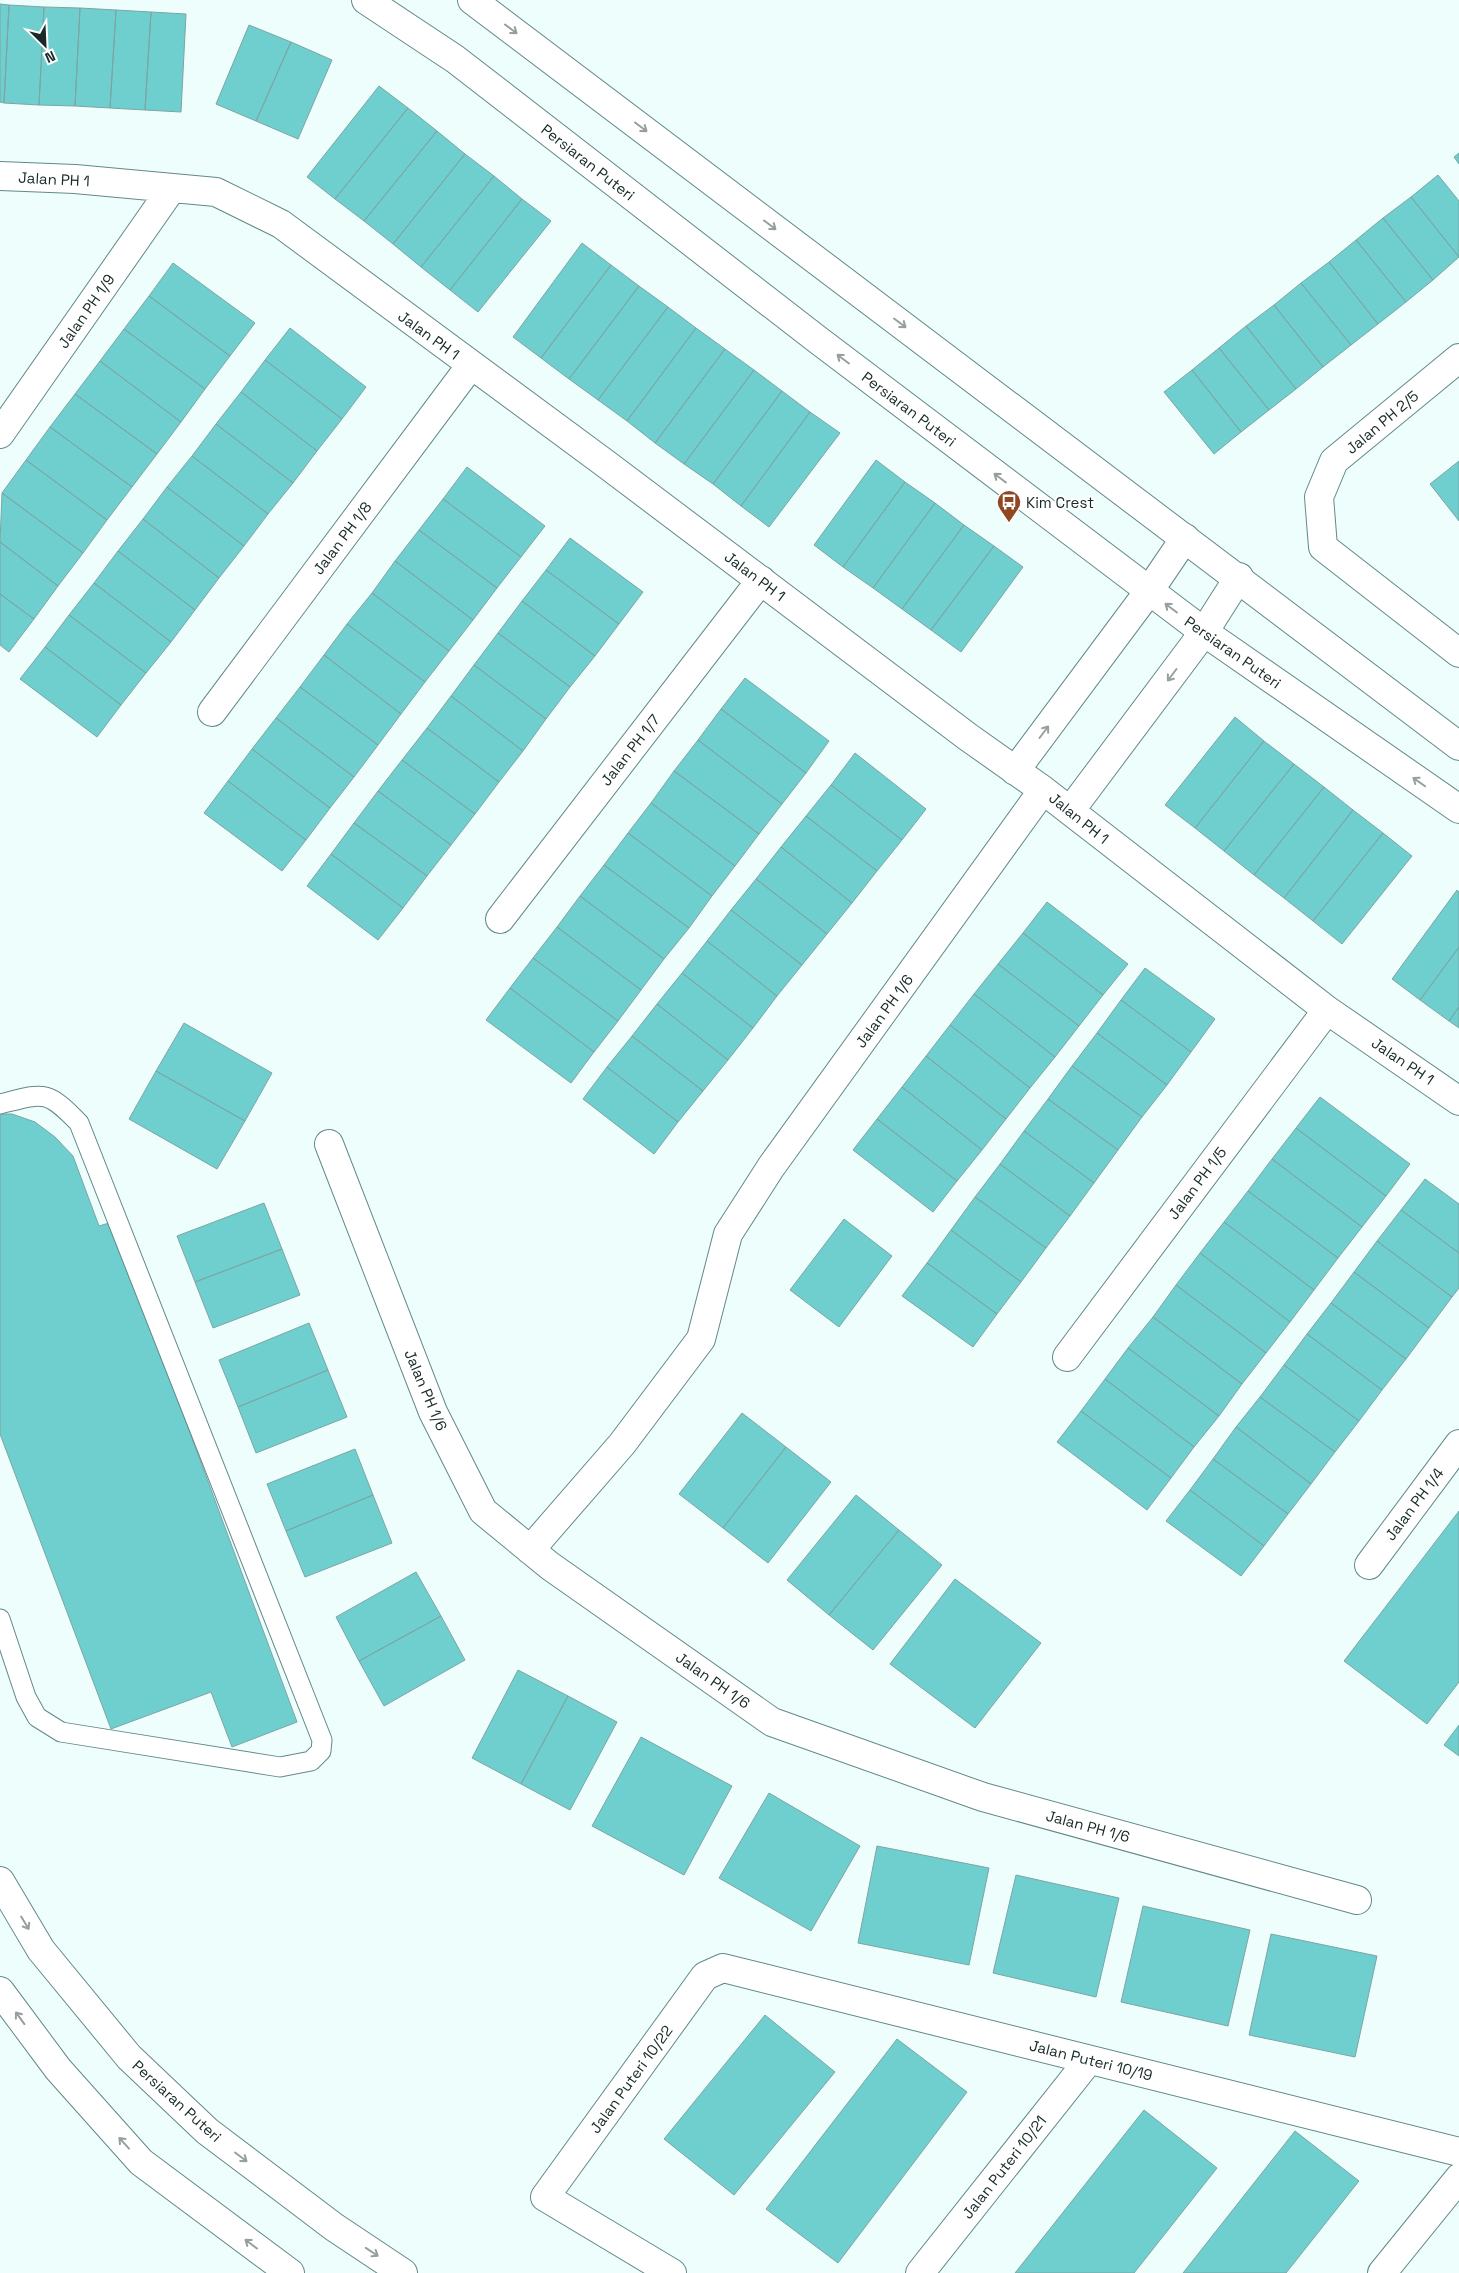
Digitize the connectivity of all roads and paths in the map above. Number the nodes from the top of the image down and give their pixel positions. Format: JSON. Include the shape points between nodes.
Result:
{"nodes":[{"id":1,"x":366,"y":0,"type":"edge"},
{"id":2,"x":472,"y":0,"type":"edge"},
{"id":3,"x":0,"y":176,"type":"edge"},
{"id":4,"x":172,"y":188,"type":"junction"},
{"id":5,"x":1459,"y":358,"type":"edge"},
{"id":6,"x":471,"y":365,"type":"junction"},
{"id":7,"x":0,"y":434,"type":"edge"},
{"id":8,"x":1185,"y":538,"type":"junction"},
{"id":9,"x":1239,"y":577,"type":"junction"},
{"id":10,"x":761,"y":580,"type":"junction"},
{"id":11,"x":1149,"y":591,"type":"junction"},
{"id":12,"x":1204,"y":632,"type":"junction"},
{"id":13,"x":1459,"y":653,"type":"edge"},
{"id":14,"x":212,"y":712,"type":"dead end"},
{"id":15,"x":1459,"y":746,"type":"edge"},
{"id":16,"x":1014,"y":771,"type":"junction"},
{"id":17,"x":1043,"y":790,"type":"junction"},
{"id":18,"x":1459,"y":809,"type":"edge"},
{"id":19,"x":1070,"y":811,"type":"junction"},
{"id":20,"x":500,"y":919,"type":"dead end"},
{"id":21,"x":1327,"y":1010,"type":"junction"},
{"id":22,"x":1459,"y":1101,"type":"edge"},
{"id":23,"x":0,"y":1104,"type":"edge"},
{"id":24,"x":329,"y":1144,"type":"dead end"},
{"id":25,"x":1067,"y":1357,"type":"dead end"},
{"id":26,"x":1459,"y":1444,"type":"edge"},
{"id":27,"x":530,"y":1550,"type":"junction"},
{"id":28,"x":1369,"y":1565,"type":"dead end"},
{"id":29,"x":0,"y":1619,"type":"edge"},
{"id":30,"x":0,"y":1881,"type":"edge"},
{"id":31,"x":1358,"y":1900,"type":"dead end"},
{"id":32,"x":723,"y":1968,"type":"joint"},
{"id":33,"x":0,"y":1991,"type":"edge"},
{"id":34,"x":1089,"y":2060,"type":"junction"},
{"id":35,"x":1459,"y":2152,"type":"edge"},
{"id":36,"x":1459,"y":2178,"type":"edge"},
{"id":37,"x":290,"y":2273,"type":"edge"},
{"id":38,"x":403,"y":2273,"type":"edge"},
{"id":39,"x":672,"y":2273,"type":"edge"},
{"id":40,"x":920,"y":2273,"type":"edge"},
{"id":41,"x":1382,"y":2273,"type":"edge"}],
"edges":[{"from":11,"to":1,"type":"street","name":"Persiaran Puteri","one_way":true,"via":[[455,59]]},
{"from":2,"to":8,"type":"street","one_way":true},
{"from":3,"to":4,"type":"street","name":"Jalan PH 1"},
{"from":4,"to":6,"type":"street","name":"Jalan PH 1","via":[[216,192],[281,224]]},
{"from":4,"to":7,"type":"street","name":"Jalan PH 1/9"},
{"from":5,"to":13,"type":"street","name":"Jalan PH 2/5","via":[[1334,461],[1319,497],[1323,546]]},
{"from":6,"to":10,"type":"street","name":"Jalan PH 1"},
{"from":6,"to":14,"type":"street","name":"Jalan PH 1/8"},
{"from":8,"to":9,"type":"street"},
{"from":8,"to":11,"type":"street"},
{"from":9,"to":12,"type":"street"},
{"from":9,"to":15,"type":"street"},
{"from":10,"to":16,"type":"street","name":"Jalan PH 1"},
{"from":10,"to":20,"type":"street","name":"Jalan PH 1/7"},
{"from":12,"to":11,"type":"street","name":"Persiaran Puteri","one_way":true},
{"from":16,"to":11,"type":"street","one_way":true},
{"from":18,"to":12,"type":"street","name":"Persiaran Puteri","one_way":true},
{"from":12,"to":19,"type":"street","one_way":true},
{"from":16,"to":17,"type":"street","name":"Jalan PH 1"},
{"from":17,"to":19,"type":"street","name":"Jalan PH 1"},
{"from":17,"to":27,"type":"street","name":"Jalan PH 1/6","via":[[771,1167],[728,1234],[701,1338],[622,1444]]},
{"from":19,"to":21,"type":"street","name":"Jalan PH 1"},
{"from":21,"to":22,"type":"street","name":"Jalan PH 1"},
{"from":21,"to":25,"type":"street","name":"Jalan PH 1/5"},
{"from":23,"to":29,"type":"lane","via":[[36,1094],[58,1102],[79,1124],[322,1740],[321,1751],[311,1761],[280,1767],[61,1732],[37,1717],[26,1697]]},
{"from":24,"to":27,"type":"street","name":"Jalan PH 1/6","via":[[433,1412],[483,1511]]},
{"from":26,"to":28,"type":"street","name":"Jalan PH 1/4"},
{"from":27,"to":31,"type":"street","name":"Jalan PH 1/6","via":[[772,1722],[983,1797]]},
{"from":30,"to":38,"type":"street","name":"Persiaran Puteri","one_way":true,"via":[[41,1950],[129,2057],[207,2131],[334,2227]]},
{"from":32,"to":34,"type":"street","name":"Jalan Puteri 10/19"},
{"from":32,"to":39,"type":"street","name":"Jalan Puteri 10/22","via":[[705,1976],[545,2197]]},
{"from":37,"to":33,"type":"street","one_way":true,"via":[[141,2162],[58,2069]]},
{"from":34,"to":35,"type":"street","name":"Jalan Puteri 10/19"},
{"from":34,"to":40,"type":"street","name":"Jalan Puteri 10/21"},
{"from":36,"to":41,"type":"street"}]}
